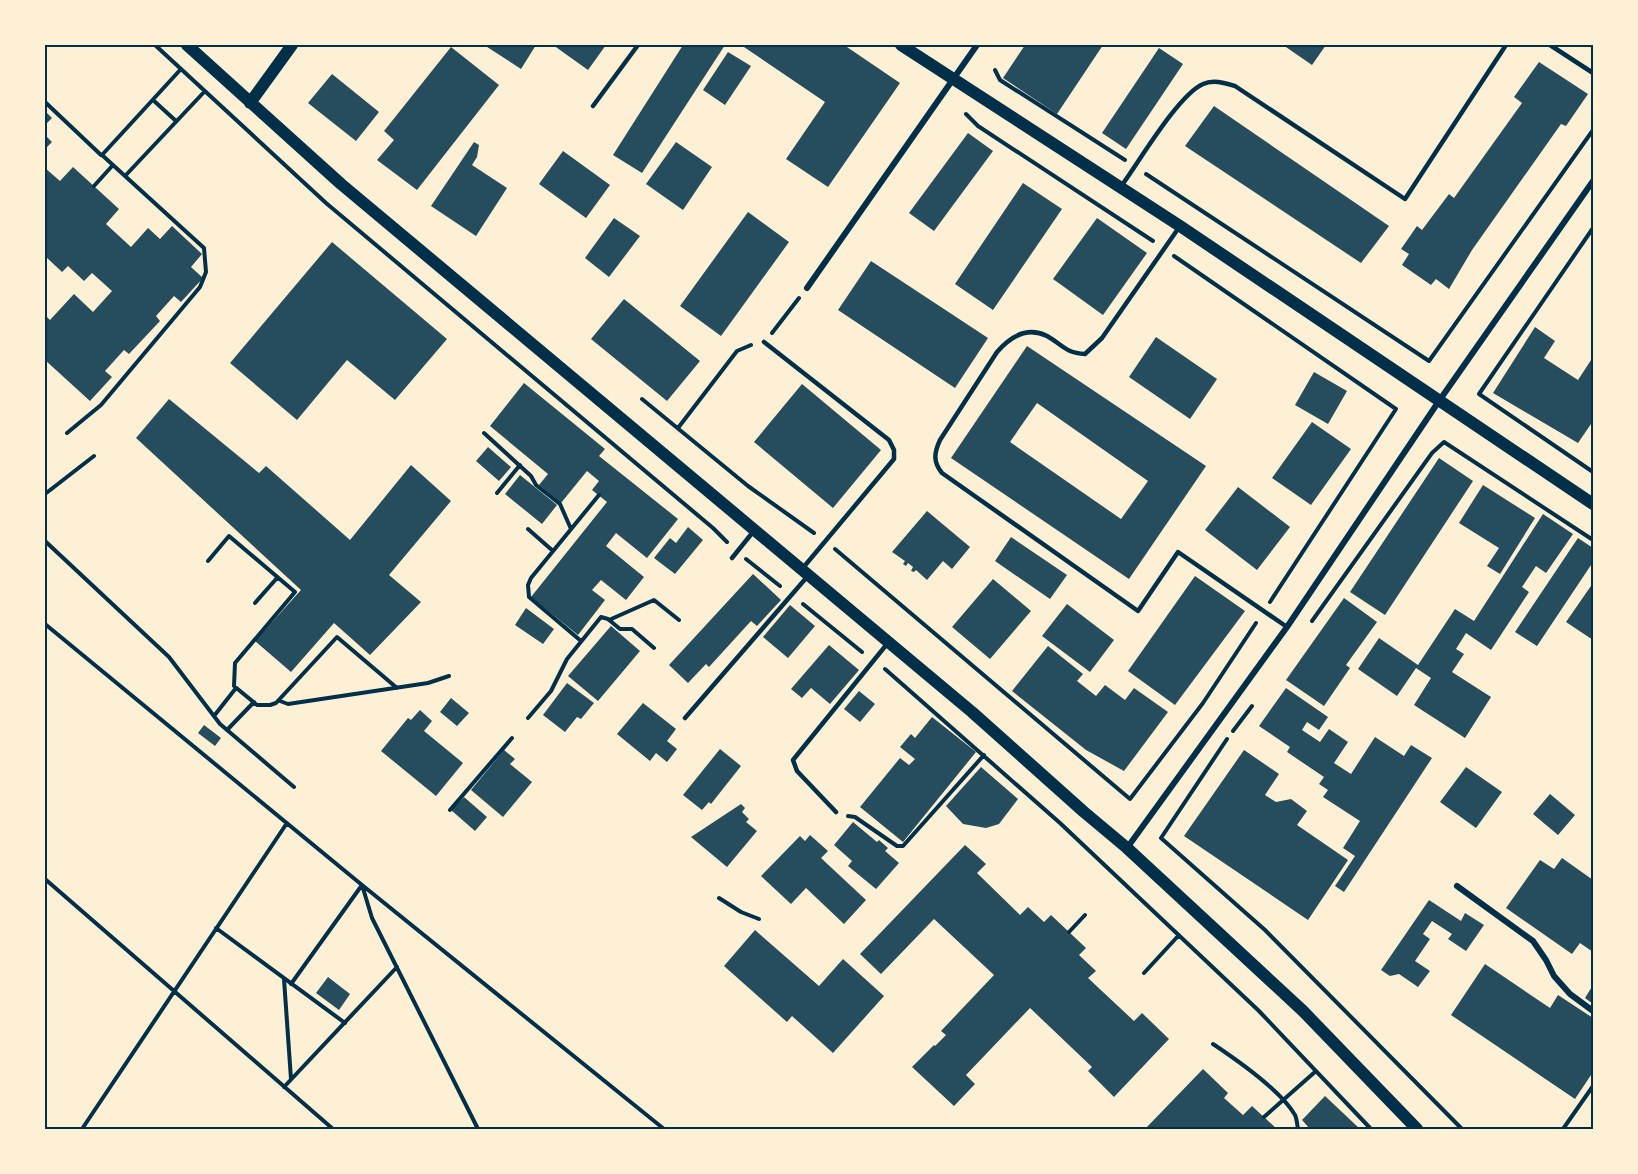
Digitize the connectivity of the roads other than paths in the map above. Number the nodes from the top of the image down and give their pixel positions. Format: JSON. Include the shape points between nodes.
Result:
{"nodes":[{"id":1,"x":187,"y":45,"type":"edge"},
{"id":2,"x":292,"y":45,"type":"edge"},
{"id":3,"x":638,"y":45,"type":"edge"},
{"id":4,"x":901,"y":45,"type":"edge"},
{"id":5,"x":977,"y":45,"type":"edge"},
{"id":6,"x":1506,"y":45,"type":"edge"},
{"id":7,"x":1550,"y":45,"type":"edge"},
{"id":8,"x":1593,"y":73,"type":"edge"},
{"id":9,"x":954,"y":80,"type":"junction"},
{"id":10,"x":250,"y":103,"type":"junction"},
{"id":11,"x":593,"y":106,"type":"dead end"},
{"id":12,"x":1593,"y":181,"type":"edge"},
{"id":13,"x":1120,"y":188,"type":"junction"},
{"id":14,"x":1180,"y":226,"type":"junction"},
{"id":15,"x":807,"y":288,"type":"road end"},
{"id":16,"x":764,"y":342,"type":"road end"},
{"id":17,"x":1439,"y":401,"type":"junction"},
{"id":18,"x":1593,"y":504,"type":"edge"},
{"id":19,"x":755,"y":530,"type":"junction"},
{"id":20,"x":732,"y":558,"type":"dead end"},
{"id":21,"x":806,"y":572,"type":"junction"},
{"id":22,"x":1287,"y":627,"type":"junction"},
{"id":23,"x":889,"y":642,"type":"junction"},
{"id":24,"x":685,"y":718,"type":"dead end"},
{"id":25,"x":836,"y":812,"type":"road end"},
{"id":26,"x":1126,"y":848,"type":"junction"},
{"id":27,"x":1457,"y":886,"type":"dead end"},
{"id":28,"x":1593,"y":1011,"type":"edge"},
{"id":29,"x":1417,"y":1129,"type":"edge"}],
"edges":[{"from":1,"to":10,"type":"main road"},
{"from":2,"to":10,"type":"main road"},
{"from":3,"to":11,"type":"lane"},
{"from":4,"to":9,"type":"main road"},
{"from":5,"to":9,"type":"street"},
{"from":6,"to":13,"type":"lane","via":[[1405,199],[1234,86],[1222,82],[1203,84],[1194,91],[1169,117]]},
{"from":7,"to":8,"type":"lane"},
{"from":9,"to":13,"type":"main road"},
{"from":9,"to":15,"type":"street"},
{"from":10,"to":19,"type":"main road","via":[[341,184]]},
{"from":12,"to":17,"type":"street"},
{"from":13,"to":14,"type":"main road"},
{"from":14,"to":17,"type":"main road"},
{"from":14,"to":22,"type":"lane","via":[[1102,338],[1085,354],[1073,353],[1046,335],[1018,333],[1008,340],[940,440],[935,450],[937,466],[1138,611],[1178,552]]},
{"from":16,"to":21,"type":"lane","via":[[889,440],[894,450],[894,459],[826,541]]},
{"from":17,"to":18,"type":"main road"},
{"from":17,"to":22,"type":"street"},
{"from":19,"to":20,"type":"lane"},
{"from":19,"to":21,"type":"main road"},
{"from":21,"to":23,"type":"main road"},
{"from":21,"to":24,"type":"lane","via":[[792,595]]},
{"from":22,"to":26,"type":"street"},
{"from":23,"to":25,"type":"lane","via":[[793,760],[797,771]]},
{"from":23,"to":26,"type":"main road"},
{"from":26,"to":29,"type":"main road","via":[[1304,1011]]},
{"from":27,"to":28,"type":"street","via":[[1533,941],[1554,976]]}]}
